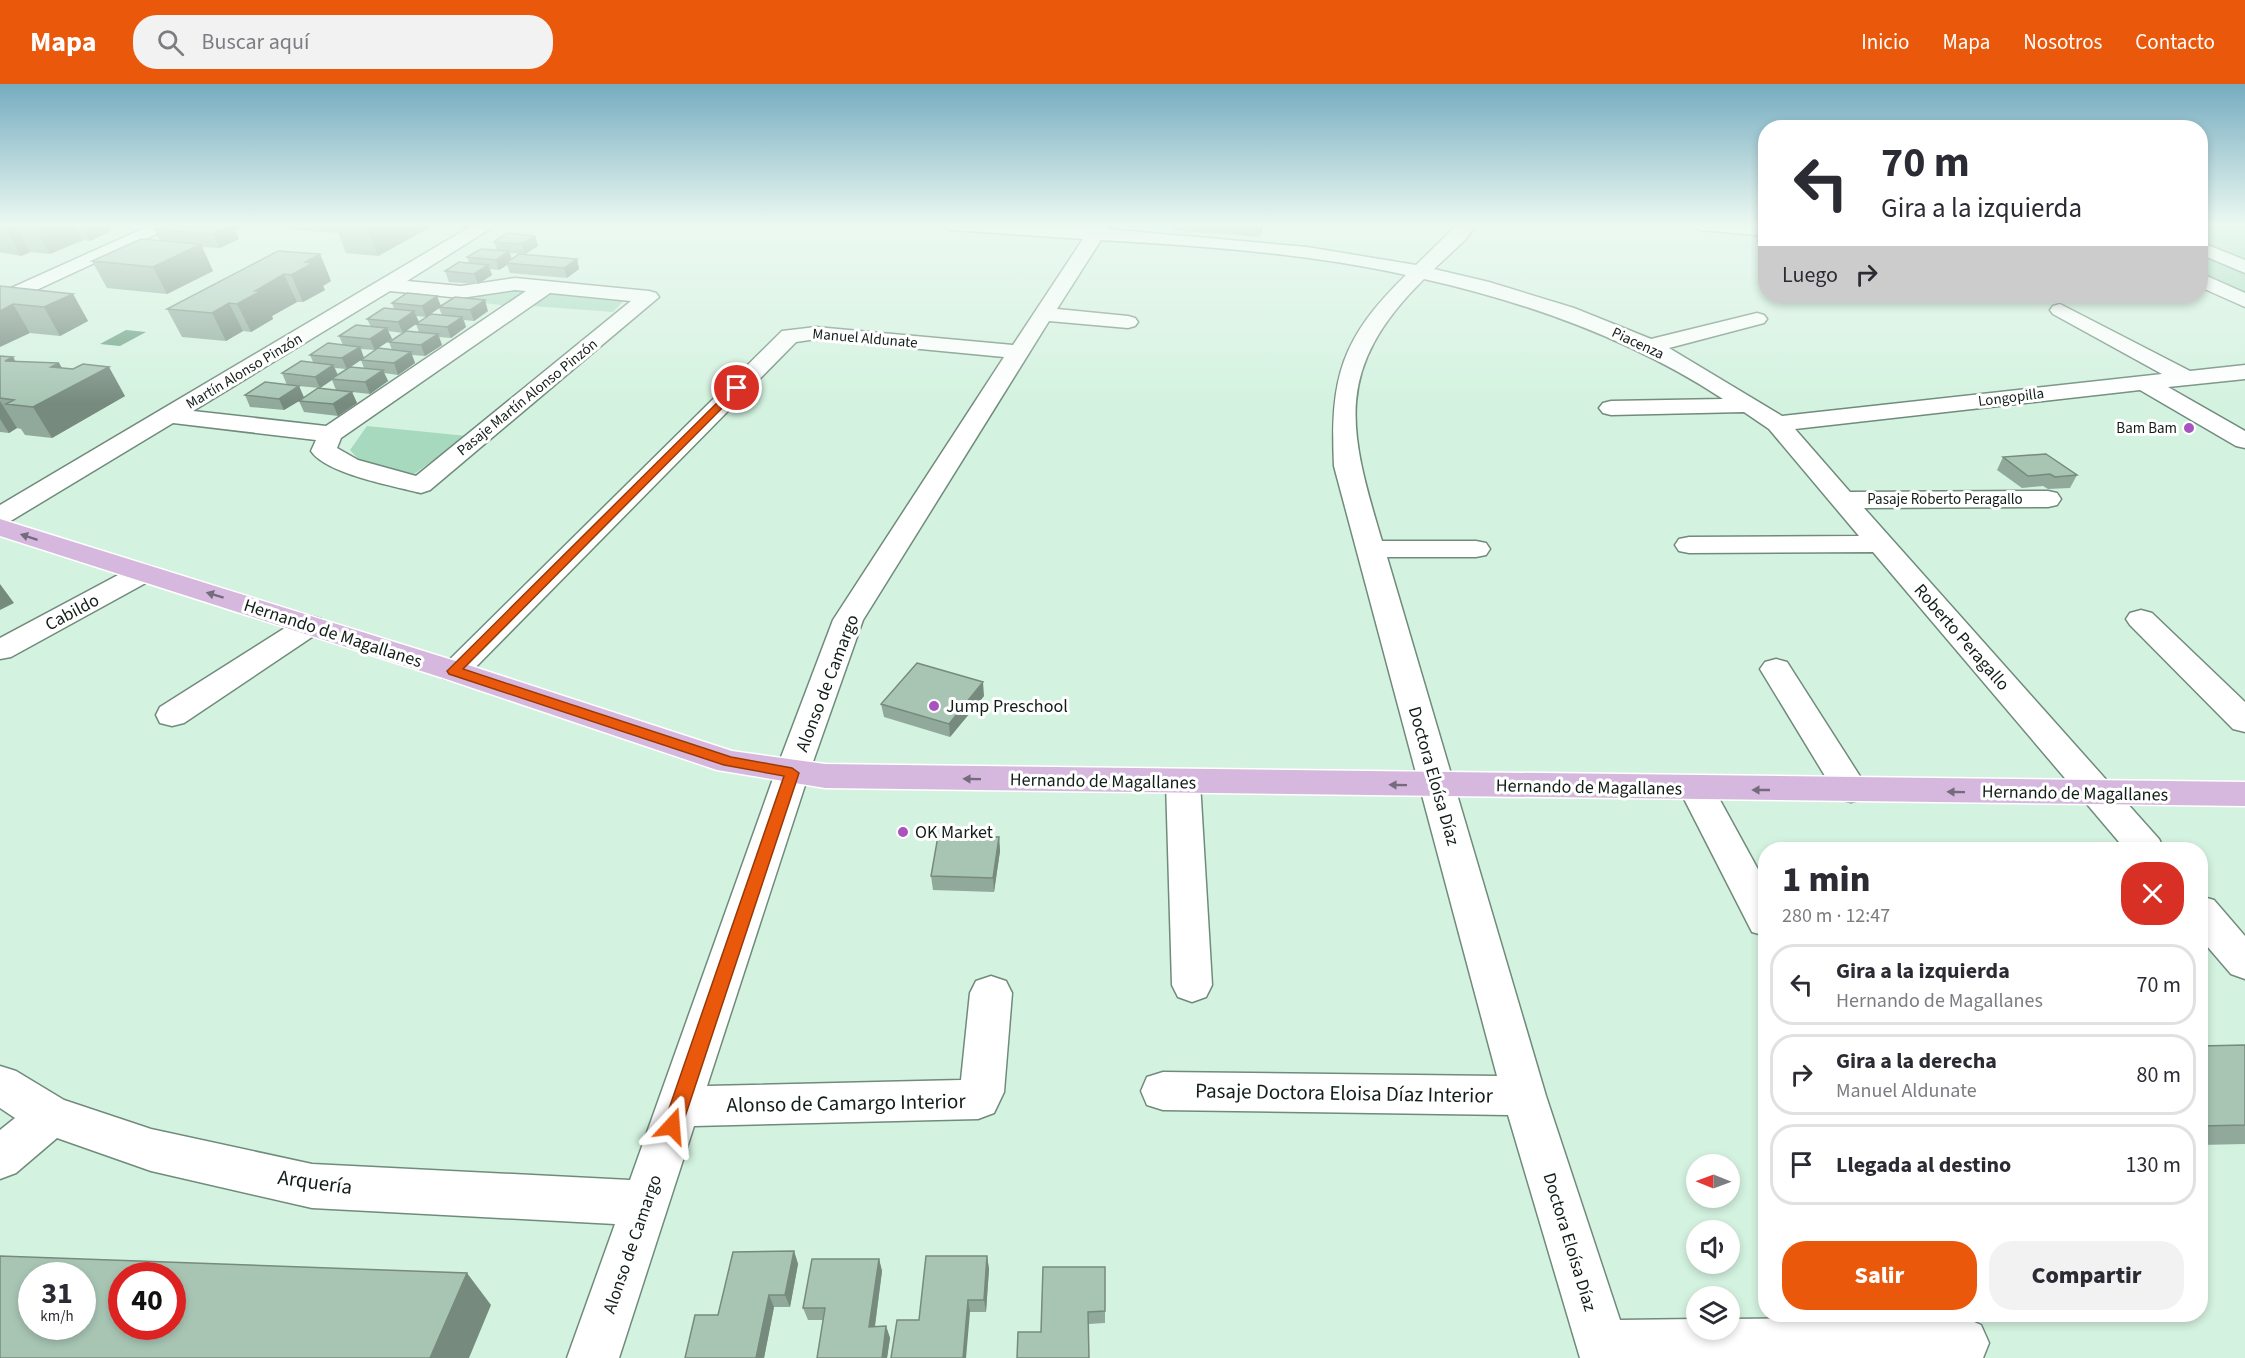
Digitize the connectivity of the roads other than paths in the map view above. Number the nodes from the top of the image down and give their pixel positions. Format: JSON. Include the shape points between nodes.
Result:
{"nodes":[{"id":1,"x":36,"y":284,"type":"edge"},
{"id":2,"x":512,"y":284,"type":"edge"},
{"id":3,"x":522,"y":284,"type":"edge"},
{"id":4,"x":1063,"y":284,"type":"edge"},
{"id":5,"x":1406,"y":284,"type":"edge"},
{"id":6,"x":1471,"y":284,"type":"edge"},
{"id":7,"x":2211,"y":284,"type":"edge"},
{"id":8,"x":387,"y":285,"type":"joint"},
{"id":9,"x":547,"y":286,"type":"junction"},
{"id":10,"x":0,"y":301,"type":"edge"},
{"id":11,"x":2245,"y":301,"type":"edge"},
{"id":12,"x":2060,"y":310,"type":"dead end"},
{"id":13,"x":1044,"y":314,"type":"junction"},
{"id":14,"x":1758,"y":319,"type":"dead end"},
{"id":15,"x":1128,"y":322,"type":"dead end"},
{"id":16,"x":1650,"y":346,"type":"junction"},
{"id":17,"x":1019,"y":352,"type":"junction"},
{"id":18,"x":2245,"y":372,"type":"edge"},
{"id":19,"x":2184,"y":377,"type":"junction"},
{"id":20,"x":2142,"y":382,"type":"junction"},
{"id":21,"x":1749,"y":405,"type":"junction"},
{"id":22,"x":1611,"y":408,"type":"dead end"},
{"id":23,"x":169,"y":415,"type":"junction"},
{"id":24,"x":1777,"y":424,"type":"junction"},
{"id":25,"x":331,"y":434,"type":"junction"},
{"id":26,"x":2245,"y":441,"type":"edge"},
{"id":27,"x":2048,"y":499,"type":"dead end"},
{"id":28,"x":1843,"y":500,"type":"junction"},
{"id":29,"x":0,"y":516,"type":"edge"},
{"id":30,"x":0,"y":527,"type":"edge"},
{"id":31,"x":1881,"y":544,"type":"junction"},
{"id":32,"x":1689,"y":545,"type":"dead end"},
{"id":33,"x":1370,"y":549,"type":"junction"},
{"id":34,"x":1476,"y":549,"type":"dead end"},
{"id":35,"x":143,"y":573,"type":"junction"},
{"id":36,"x":2141,"y":619,"type":"dead end"},
{"id":37,"x":310,"y":625,"type":"junction"},
{"id":38,"x":0,"y":651,"type":"edge"},
{"id":39,"x":1776,"y":669,"type":"dead end"},
{"id":40,"x":454,"y":671,"type":"junction"},
{"id":41,"x":172,"y":715,"type":"dead end"},
{"id":42,"x":2245,"y":721,"type":"edge"},
{"id":43,"x":792,"y":773,"type":"junction"},
{"id":44,"x":1183,"y":782,"type":"junction"},
{"id":45,"x":1437,"y":785,"type":"junction"},
{"id":46,"x":1697,"y":789,"type":"junction"},
{"id":47,"x":1851,"y":790,"type":"junction"},
{"id":48,"x":2098,"y":794,"type":"junction"},
{"id":49,"x":2245,"y":795,"type":"edge"},
{"id":50,"x":2140,"y":842,"type":"edge"},
{"id":51,"x":1758,"y":906,"type":"edge"},
{"id":52,"x":2208,"y":921,"type":"edge"},
{"id":53,"x":2245,"y":963,"type":"edge"},
{"id":54,"x":1192,"y":985,"type":"dead end"},
{"id":55,"x":991,"y":993,"type":"dead end"},
{"id":56,"x":0,"y":1085,"type":"edge"},
{"id":57,"x":1163,"y":1091,"type":"dead end"},
{"id":58,"x":1524,"y":1095,"type":"junction"},
{"id":59,"x":679,"y":1107,"type":"junction"},
{"id":60,"x":51,"y":1116,"type":"junction"},
{"id":61,"x":0,"y":1158,"type":"edge"},
{"id":62,"x":646,"y":1203,"type":"junction"},
{"id":63,"x":1963,"y":1342,"type":"dead end"},
{"id":64,"x":1604,"y":1352,"type":"edge"},
{"id":65,"x":593,"y":1358,"type":"edge"}],
"edges":[{"from":1,"to":10,"type":"street"},
{"from":2,"to":8,"type":"street","name":"Pasaje Martín Alonso Pinzón","via":[[461,292]]},
{"from":3,"to":9,"type":"street","name":"Pasaje Martín Alonso Pinzón"},
{"from":4,"to":13,"type":"street","name":"Alonso de Camargo"},
{"from":5,"to":33,"type":"street","name":"Doctora Eloísa Díaz","via":[[1371,325],[1348,375],[1344,411],[1347,466]]},
{"from":6,"to":16,"type":"street","name":"Piacenza","via":[[1537,302]]},
{"from":7,"to":11,"type":"street"},
{"from":8,"to":23,"type":"street","name":"Martín Alonso Pinzón"},
{"from":9,"to":25,"type":"street"},
{"from":9,"to":25,"type":"street","name":"Pasaje Martín Alonso Pinzón","via":[[650,297],[421,484],[349,465],[323,451]]},
{"from":12,"to":19,"type":"street"},
{"from":13,"to":15,"type":"street"},
{"from":13,"to":17,"type":"street","name":"Alonso de Camargo"},
{"from":14,"to":16,"type":"street"},
{"from":16,"to":21,"type":"street","name":"Piacenza"},
{"from":17,"to":40,"type":"street","name":"Manuel Aldunate","via":[[816,333],[790,336]]},
{"from":17,"to":43,"type":"street","name":"Alonso de Camargo","via":[[848,620]]},
{"from":18,"to":19,"type":"street","name":"Longopilla"},
{"from":19,"to":20,"type":"street","name":"Longopilla"},
{"from":20,"to":24,"type":"street","name":"Longopilla"},
{"from":20,"to":26,"type":"street"},
{"from":21,"to":22,"type":"street"},
{"from":21,"to":24,"type":"street","name":"Piacenza"},
{"from":23,"to":25,"type":"street"},
{"from":23,"to":29,"type":"street","name":"Martín Alonso Pinzón"},
{"from":24,"to":28,"type":"street","name":"Roberto Peragallo"},
{"from":27,"to":28,"type":"street","name":"Pasaje Roberto Peragallo"},
{"from":28,"to":31,"type":"street","name":"Roberto Peragallo"},
{"from":35,"to":30,"type":"main road","name":"Hernando de Magallanes","one_way":true},
{"from":31,"to":32,"type":"street"},
{"from":31,"to":48,"type":"street","name":"Roberto Peragallo"},
{"from":33,"to":34,"type":"street"},
{"from":33,"to":45,"type":"street","name":"Doctora Eloísa Díaz"},
{"from":37,"to":35,"type":"main road","name":"Hernando de Magallanes","one_way":true},
{"from":35,"to":38,"type":"street","name":"Cabildo"},
{"from":36,"to":42,"type":"street"},
{"from":37,"to":40,"type":"main road","name":"Hernando de Magallanes"},
{"from":37,"to":41,"type":"street"},
{"from":39,"to":47,"type":"street"},
{"from":40,"to":43,"type":"main road","name":"Hernando de Magallanes","via":[[729,762]]},
{"from":44,"to":43,"type":"main road","name":"Hernando de Magallanes","one_way":true},
{"from":43,"to":59,"type":"street","name":"Alonso de Camargo"},
{"from":45,"to":44,"type":"main road","name":"Hernando de Magallanes","one_way":true},
{"from":44,"to":54,"type":"street"},
{"from":45,"to":46,"type":"main road","name":"Hernando de Magallanes"},
{"from":45,"to":58,"type":"street","name":"Doctora Eloísa Díaz"},
{"from":47,"to":46,"type":"main road","name":"Hernando de Magallanes","one_way":true},
{"from":46,"to":51,"type":"street"},
{"from":48,"to":47,"type":"main road","name":"Hernando de Magallanes","one_way":true},
{"from":48,"to":49,"type":"main road","name":"Hernando de Magallanes"},
{"from":48,"to":50,"type":"street","name":"Roberto Peragallo"},
{"from":52,"to":53,"type":"street"},
{"from":55,"to":59,"type":"street","name":"Alonso de Camargo Interior","via":[[982,1092],[978,1099]]},
{"from":56,"to":60,"type":"street","name":"Arquería"},
{"from":57,"to":58,"type":"street","name":"Pasaje Doctora Eloisa Díaz Interior"},
{"from":58,"to":64,"type":"street","name":"Doctora Eloísa Díaz"},
{"from":59,"to":62,"type":"street","name":"Alonso de Camargo"},
{"from":60,"to":61,"type":"street"},
{"from":60,"to":62,"type":"street","name":"Arquería","via":[[151,1150],[312,1186]]},
{"from":62,"to":65,"type":"street","name":"Alonso de Camargo"},
{"from":63,"to":64,"type":"street"}]}
